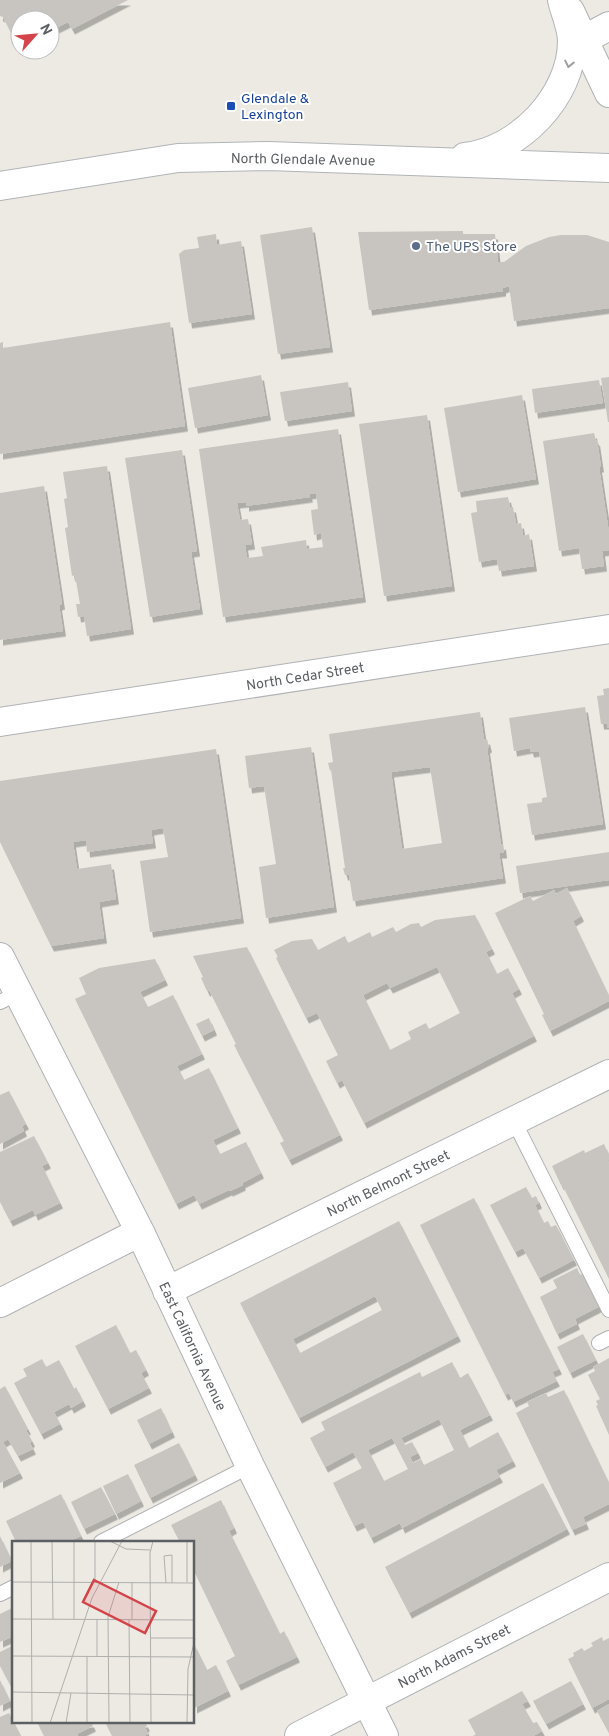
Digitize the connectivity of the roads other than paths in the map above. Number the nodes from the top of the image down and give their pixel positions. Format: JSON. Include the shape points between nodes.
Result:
{"nodes":[{"id":1,"x":563,"y":0,"type":"edge"},
{"id":2,"x":609,"y":26,"type":"edge"},
{"id":3,"x":583,"y":40,"type":"junction"},
{"id":4,"x":609,"y":93,"type":"edge"},
{"id":5,"x":425,"y":161,"type":"junction"},
{"id":6,"x":609,"y":168,"type":"edge"},
{"id":7,"x":0,"y":186,"type":"edge"},
{"id":8,"x":609,"y":629,"type":"edge"},
{"id":9,"x":0,"y":722,"type":"edge"},
{"id":10,"x":0,"y":957,"type":"edge"},
{"id":11,"x":9,"y":997,"type":"edge"},
{"id":12,"x":609,"y":1074,"type":"edge"},
{"id":13,"x":514,"y":1121,"type":"junction"},
{"id":14,"x":140,"y":1232,"type":"junction"},
{"id":15,"x":167,"y":1291,"type":"junction"},
{"id":16,"x":0,"y":1303,"type":"edge"},
{"id":17,"x":609,"y":1310,"type":"edge"},
{"id":18,"x":250,"y":1466,"type":"junction"},
{"id":19,"x":103,"y":1541,"type":"edge"},
{"id":20,"x":609,"y":1577,"type":"edge"},
{"id":21,"x":12,"y":1588,"type":"edge"},
{"id":22,"x":0,"y":1594,"type":"edge"},
{"id":23,"x":367,"y":1701,"type":"junction"},
{"id":24,"x":299,"y":1736,"type":"edge"},
{"id":25,"x":384,"y":1736,"type":"edge"}],
"edges":[{"from":1,"to":3,"type":"street"},
{"from":1,"to":5,"type":"street","one_way":true,"via":[[572,40],[570,68],[558,94],[537,120],[511,139],[479,155]]},
{"from":2,"to":3,"type":"street"},
{"from":3,"to":4,"type":"street"},
{"from":5,"to":6,"type":"street","name":"North Glendale Avenue"},
{"from":5,"to":7,"type":"street","name":"North Glendale Avenue","via":[[268,156],[178,158]]},
{"from":8,"to":9,"type":"street","name":"North Cedar Street"},
{"from":10,"to":11,"type":"street","name":"East California Avenue"},
{"from":11,"to":14,"type":"street","name":"East California Avenue"},
{"from":12,"to":13,"type":"street","name":"North Belmont Street"},
{"from":13,"to":15,"type":"street","name":"North Belmont Street"},
{"from":13,"to":17,"type":"lane"},
{"from":14,"to":15,"type":"street","name":"East California Avenue"},
{"from":14,"to":16,"type":"street"},
{"from":15,"to":18,"type":"street","name":"East California Avenue"},
{"from":18,"to":19,"type":"lane"},
{"from":18,"to":23,"type":"street","name":"East California Avenue"},
{"from":20,"to":23,"type":"street","name":"North Adams Street"},
{"from":21,"to":22,"type":"lane"},
{"from":23,"to":24,"type":"street","name":"North Adams Street"},
{"from":23,"to":25,"type":"street","name":"East California Avenue"}]}
